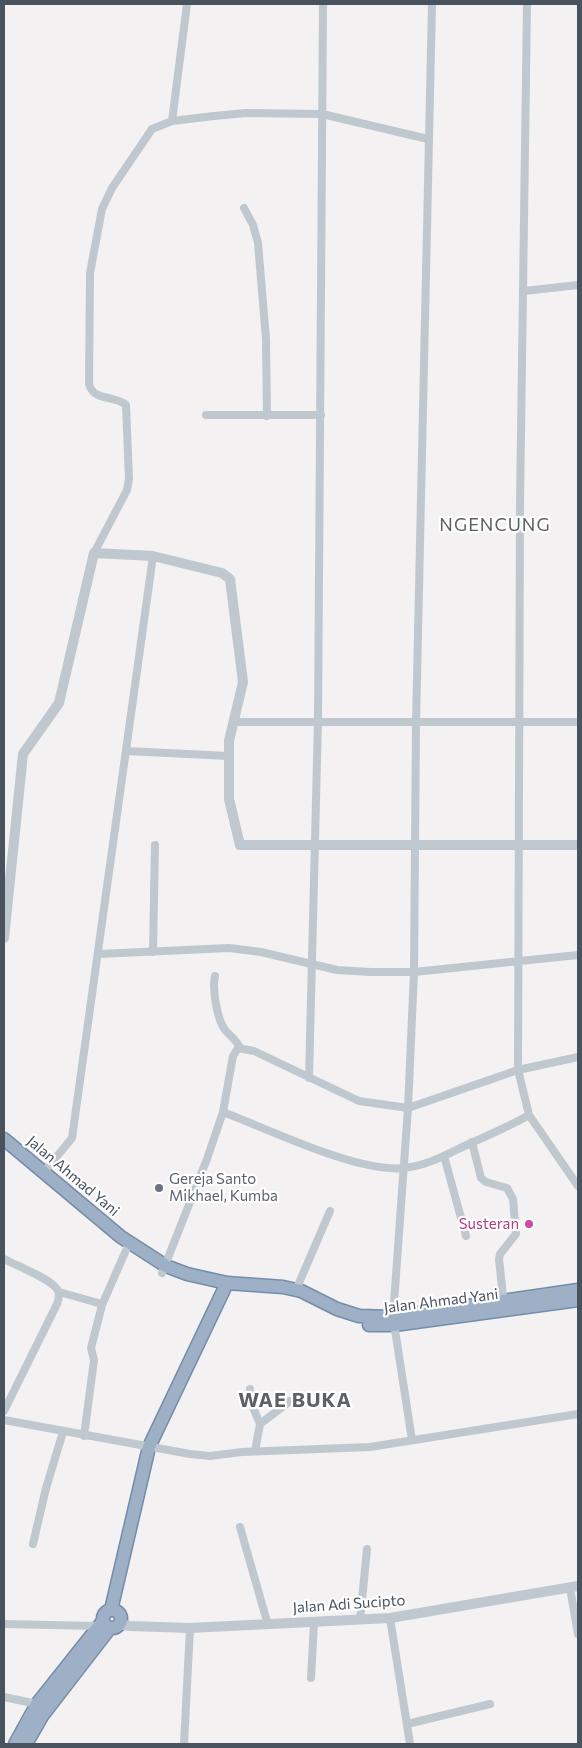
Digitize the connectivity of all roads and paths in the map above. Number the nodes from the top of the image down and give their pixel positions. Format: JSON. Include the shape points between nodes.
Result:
{"nodes":[{"id":1,"x":187,"y":4,"type":"edge"},
{"id":2,"x":323,"y":4,"type":"edge"},
{"id":3,"x":432,"y":4,"type":"edge"},
{"id":4,"x":527,"y":4,"type":"edge"},
{"id":5,"x":322,"y":114,"type":"junction"},
{"id":6,"x":172,"y":121,"type":"junction"},
{"id":7,"x":428,"y":139,"type":"junction"},
{"id":8,"x":244,"y":208,"type":"dead end"},
{"id":9,"x":578,"y":285,"type":"edge"},
{"id":10,"x":524,"y":291,"type":"junction"},
{"id":11,"x":206,"y":415,"type":"dead end"},
{"id":12,"x":321,"y":415,"type":"junction"},
{"id":13,"x":266,"y":416,"type":"junction"},
{"id":14,"x":94,"y":552,"type":"junction"},
{"id":15,"x":153,"y":556,"type":"junction"},
{"id":16,"x":232,"y":722,"type":"junction"},
{"id":17,"x":318,"y":722,"type":"junction"},
{"id":18,"x":519,"y":722,"type":"junction"},
{"id":19,"x":578,"y":722,"type":"edge"},
{"id":20,"x":416,"y":723,"type":"junction"},
{"id":21,"x":126,"y":751,"type":"junction"},
{"id":22,"x":229,"y":756,"type":"junction"},
{"id":23,"x":155,"y":845,"type":"dead end"},
{"id":24,"x":578,"y":845,"type":"edge"},
{"id":25,"x":314,"y":846,"type":"junction"},
{"id":26,"x":415,"y":846,"type":"junction"},
{"id":27,"x":520,"y":846,"type":"junction"},
{"id":28,"x":4,"y":938,"type":"edge"},
{"id":29,"x":153,"y":952,"type":"junction"},
{"id":30,"x":99,"y":954,"type":"junction"},
{"id":31,"x":578,"y":955,"type":"edge"},
{"id":32,"x":519,"y":962,"type":"junction"},
{"id":33,"x":313,"y":963,"type":"junction"},
{"id":34,"x":414,"y":972,"type":"junction"},
{"id":35,"x":216,"y":976,"type":"dead end"},
{"id":36,"x":240,"y":1048,"type":"junction"},
{"id":37,"x":578,"y":1057,"type":"edge"},
{"id":38,"x":518,"y":1070,"type":"junction"},
{"id":39,"x":309,"y":1078,"type":"junction"},
{"id":40,"x":408,"y":1108,"type":"junction"},
{"id":41,"x":223,"y":1112,"type":"junction"},
{"id":42,"x":529,"y":1115,"type":"junction"},
{"id":43,"x":4,"y":1139,"type":"edge"},
{"id":44,"x":472,"y":1142,"type":"junction"},
{"id":45,"x":444,"y":1156,"type":"junction"},
{"id":46,"x":404,"y":1168,"type":"junction"},
{"id":47,"x":44,"y":1172,"type":"junction"},
{"id":48,"x":578,"y":1186,"type":"edge"},
{"id":49,"x":330,"y":1211,"type":"dead end"},
{"id":50,"x":466,"y":1236,"type":"dead end"},
{"id":51,"x":124,"y":1242,"type":"junction"},
{"id":52,"x":4,"y":1260,"type":"edge"},
{"id":53,"x":164,"y":1270,"type":"junction"},
{"id":54,"x":226,"y":1286,"type":"junction"},
{"id":55,"x":578,"y":1290,"type":"edge"},
{"id":56,"x":59,"y":1292,"type":"junction"},
{"id":57,"x":298,"y":1293,"type":"junction"},
{"id":58,"x":578,"y":1300,"type":"edge"},
{"id":59,"x":102,"y":1304,"type":"junction"},
{"id":60,"x":504,"y":1304,"type":"junction"},
{"id":61,"x":393,"y":1321,"type":"junction"},
{"id":62,"x":250,"y":1388,"type":"dead end"},
{"id":63,"x":290,"y":1401,"type":"dead end"},
{"id":64,"x":4,"y":1411,"type":"edge"},
{"id":65,"x":578,"y":1414,"type":"edge"},
{"id":66,"x":4,"y":1420,"type":"edge"},
{"id":67,"x":260,"y":1424,"type":"junction"},
{"id":68,"x":63,"y":1432,"type":"junction"},
{"id":69,"x":84,"y":1436,"type":"junction"},
{"id":70,"x":412,"y":1440,"type":"junction"},
{"id":71,"x":149,"y":1447,"type":"junction"},
{"id":72,"x":254,"y":1451,"type":"junction"},
{"id":73,"x":240,"y":1527,"type":"dead end"},
{"id":74,"x":33,"y":1544,"type":"dead end"},
{"id":75,"x":367,"y":1549,"type":"dead end"},
{"id":76,"x":574,"y":1587,"type":"edge"},
{"id":77,"x":390,"y":1618,"type":"junction"},
{"id":78,"x":360,"y":1620,"type":"junction"},
{"id":79,"x":108,"y":1622,"type":"junction"},
{"id":80,"x":314,"y":1623,"type":"junction"},
{"id":81,"x":4,"y":1624,"type":"edge"},
{"id":82,"x":268,"y":1625,"type":"junction"},
{"id":83,"x":190,"y":1628,"type":"junction"},
{"id":84,"x":578,"y":1634,"type":"edge"},
{"id":85,"x":311,"y":1678,"type":"dead end"},
{"id":86,"x":4,"y":1697,"type":"edge"},
{"id":87,"x":490,"y":1704,"type":"dead end"},
{"id":88,"x":37,"y":1710,"type":"junction"},
{"id":89,"x":407,"y":1724,"type":"junction"},
{"id":90,"x":15,"y":1744,"type":"edge"},
{"id":91,"x":26,"y":1744,"type":"edge"},
{"id":92,"x":184,"y":1744,"type":"edge"},
{"id":93,"x":410,"y":1744,"type":"edge"}],
"edges":[{"from":1,"to":6,"type":"street"},
{"from":2,"to":5,"type":"street"},
{"from":3,"to":7,"type":"street"},
{"from":4,"to":10,"type":"street"},
{"from":5,"to":6,"type":"street","via":[[246,113]]},
{"from":5,"to":7,"type":"street"},
{"from":5,"to":12,"type":"street"},
{"from":6,"to":14,"type":"street","via":[[152,130],[105,200],[93,254],[89,384],[100,396],[126,406],[129,485]]},
{"from":7,"to":20,"type":"street"},
{"from":8,"to":13,"type":"street","via":[[258,243],[266,339]]},
{"from":9,"to":10,"type":"street"},
{"from":10,"to":18,"type":"street"},
{"from":11,"to":13,"type":"street"},
{"from":12,"to":13,"type":"street"},
{"from":12,"to":17,"type":"street"},
{"from":14,"to":15,"type":"street"},
{"from":14,"to":28,"type":"street","via":[[60,703],[24,754]]},
{"from":15,"to":16,"type":"street","via":[[222,573],[230,579],[243,674]]},
{"from":15,"to":21,"type":"street"},
{"from":16,"to":17,"type":"street"},
{"from":16,"to":22,"type":"street"},
{"from":17,"to":20,"type":"street"},
{"from":17,"to":25,"type":"street"},
{"from":18,"to":19,"type":"street"},
{"from":18,"to":20,"type":"street"},
{"from":18,"to":27,"type":"street"},
{"from":20,"to":26,"type":"street"},
{"from":21,"to":22,"type":"street"},
{"from":21,"to":30,"type":"street"},
{"from":22,"to":25,"type":"street","via":[[230,810],[240,845]]},
{"from":23,"to":29,"type":"street"},
{"from":24,"to":27,"type":"street"},
{"from":25,"to":26,"type":"street"},
{"from":25,"to":33,"type":"street"},
{"from":26,"to":27,"type":"street"},
{"from":26,"to":34,"type":"street"},
{"from":27,"to":32,"type":"street"},
{"from":29,"to":30,"type":"street"},
{"from":29,"to":33,"type":"street","via":[[229,948]]},
{"from":30,"to":47,"type":"street","via":[[72,1138]]},
{"from":31,"to":32,"type":"street"},
{"from":32,"to":34,"type":"street"},
{"from":32,"to":38,"type":"street"},
{"from":33,"to":34,"type":"street","via":[[346,970]]},
{"from":33,"to":39,"type":"street"},
{"from":34,"to":40,"type":"street"},
{"from":35,"to":36,"type":"street","via":[[213,991],[223,1026]]},
{"from":36,"to":39,"type":"street","via":[[262,1054]]},
{"from":36,"to":41,"type":"street","via":[[233,1056]]},
{"from":37,"to":38,"type":"street"},
{"from":38,"to":40,"type":"street"},
{"from":38,"to":42,"type":"street"},
{"from":39,"to":40,"type":"street","via":[[358,1101]]},
{"from":40,"to":46,"type":"street"},
{"from":41,"to":46,"type":"street","via":[[363,1164],[387,1169]]},
{"from":41,"to":53,"type":"street"},
{"from":42,"to":44,"type":"street"},
{"from":42,"to":48,"type":"street"},
{"from":43,"to":47,"type":"highway","name":"Jalan Ahmad Yani"},
{"from":44,"to":45,"type":"street"},
{"from":44,"to":60,"type":"street","via":[[481,1178],[507,1188],[513,1199],[516,1234],[499,1259]]},
{"from":45,"to":46,"type":"street"},
{"from":45,"to":50,"type":"street"},
{"from":46,"to":61,"type":"street"},
{"from":47,"to":51,"type":"highway","name":"Jalan Ahmad Yani"},
{"from":49,"to":57,"type":"street"},
{"from":51,"to":53,"type":"highway","name":"Jalan Ahmad Yani"},
{"from":51,"to":59,"type":"street"},
{"from":52,"to":56,"type":"street","via":[[49,1282]]},
{"from":53,"to":54,"type":"highway","name":"Jalan Ahmad Yani"},
{"from":54,"to":57,"type":"highway","name":"Jalan Ahmad Yani","via":[[251,1283]]},
{"from":54,"to":71,"type":"highway"},
{"from":55,"to":60,"type":"highway","name":"Jalan Ahmad Yani"},
{"from":56,"to":59,"type":"street"},
{"from":56,"to":64,"type":"street","via":[[57,1304]]},
{"from":57,"to":61,"type":"highway","name":"Jalan Ahmad Yani","via":[[324,1311],[358,1324]]},
{"from":58,"to":60,"type":"highway","name":"Jalan Ahmad Yani"},
{"from":59,"to":69,"type":"street","via":[[91,1348],[94,1360]]},
{"from":60,"to":61,"type":"highway","name":"Jalan Ahmad Yani"},
{"from":61,"to":70,"type":"street"},
{"from":62,"to":67,"type":"street","via":[[252,1405]]},
{"from":63,"to":67,"type":"street"},
{"from":65,"to":70,"type":"street"},
{"from":66,"to":68,"type":"street"},
{"from":67,"to":72,"type":"street"},
{"from":68,"to":69,"type":"street"},
{"from":68,"to":74,"type":"street"},
{"from":69,"to":71,"type":"street"},
{"from":70,"to":72,"type":"street","via":[[333,1450]]},
{"from":71,"to":72,"type":"street","via":[[210,1456]]},
{"from":71,"to":79,"type":"highway"},
{"from":73,"to":82,"type":"street"},
{"from":75,"to":78,"type":"street"},
{"from":76,"to":77,"type":"street","name":"Jalan Adi Sucipto"},
{"from":76,"to":84,"type":"street"},
{"from":77,"to":78,"type":"street","name":"Jalan Adi Sucipto"},
{"from":77,"to":89,"type":"street"},
{"from":78,"to":80,"type":"street","name":"Jalan Adi Sucipto"},
{"from":79,"to":81,"type":"street"},
{"from":79,"to":83,"type":"street","name":"Jalan Adi Sucipto"},
{"from":79,"to":88,"type":"highway"},
{"from":80,"to":82,"type":"street","name":"Jalan Adi Sucipto"},
{"from":80,"to":85,"type":"street"},
{"from":82,"to":83,"type":"street","name":"Jalan Adi Sucipto"},
{"from":83,"to":92,"type":"street"},
{"from":86,"to":88,"type":"street"},
{"from":87,"to":89,"type":"street"},
{"from":88,"to":90,"type":"highway"},
{"from":88,"to":91,"type":"highway"},
{"from":89,"to":93,"type":"street"}]}
